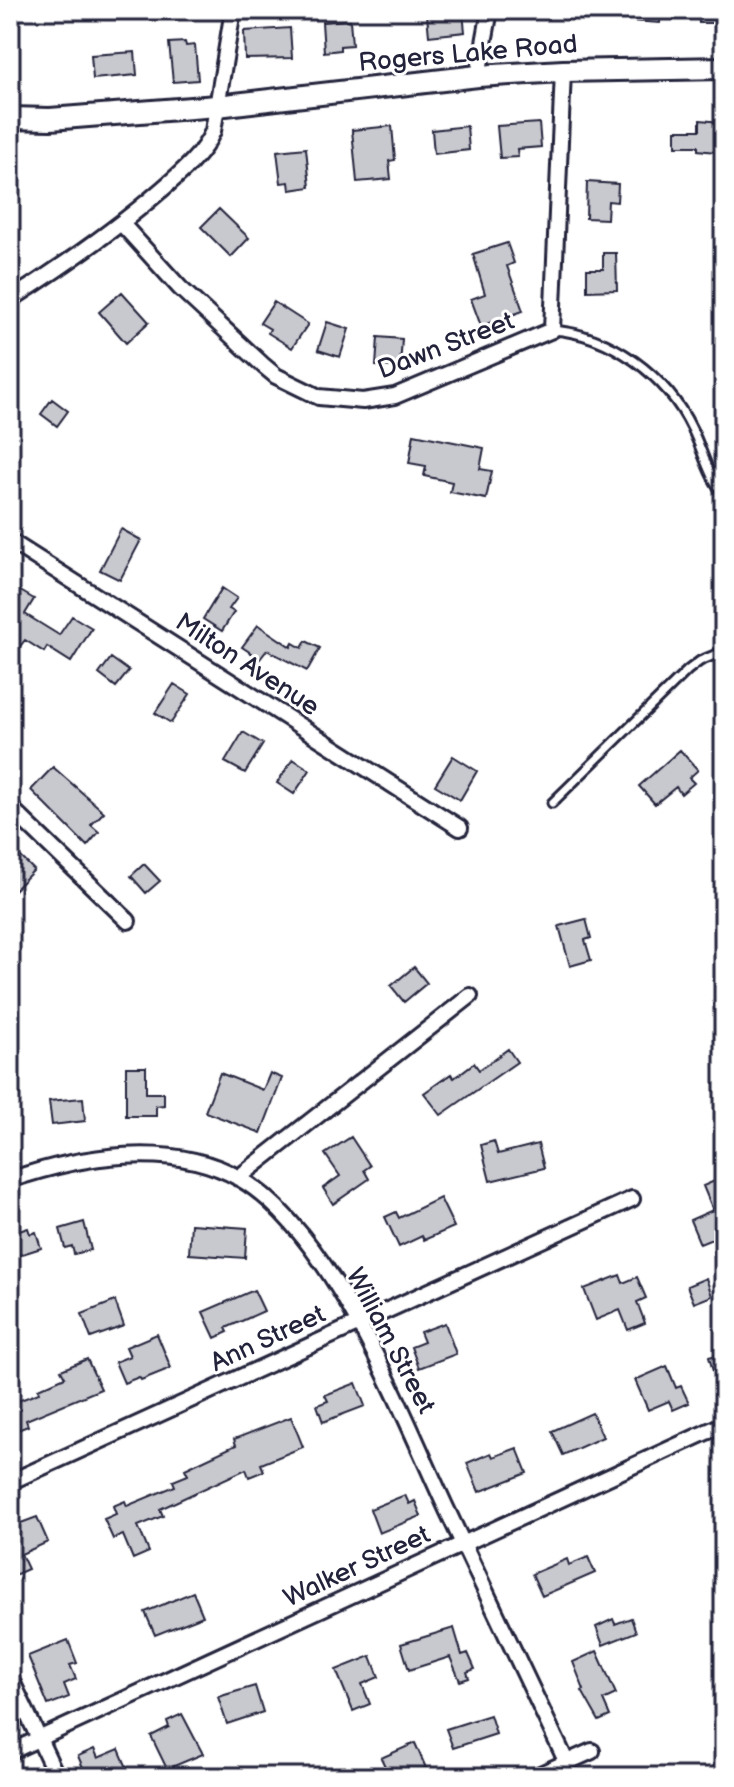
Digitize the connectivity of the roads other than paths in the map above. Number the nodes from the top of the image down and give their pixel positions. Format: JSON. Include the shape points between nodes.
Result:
{"nodes":[{"id":1,"x":233,"y":10,"type":"edge"},
{"id":2,"x":490,"y":10,"type":"edge"},
{"id":3,"x":724,"y":68,"type":"edge"},
{"id":4,"x":563,"y":71,"type":"junction"},
{"id":5,"x":478,"y":76,"type":"junction"},
{"id":6,"x":217,"y":106,"type":"junction"},
{"id":7,"x":10,"y":118,"type":"edge"},
{"id":8,"x":122,"y":224,"type":"junction"},
{"id":9,"x":10,"y":300,"type":"edge"},
{"id":10,"x":552,"y":330,"type":"junction"},
{"id":11,"x":724,"y":495,"type":"edge"},
{"id":12,"x":10,"y":541,"type":"edge"},
{"id":13,"x":724,"y":651,"type":"edge"},
{"id":14,"x":552,"y":803,"type":"dead end"},
{"id":15,"x":10,"y":807,"type":"edge"},
{"id":16,"x":460,"y":828,"type":"dead end"},
{"id":17,"x":128,"y":921,"type":"dead end"},
{"id":18,"x":470,"y":996,"type":"dead end"},
{"id":19,"x":238,"y":1178,"type":"junction"},
{"id":20,"x":10,"y":1180,"type":"edge"},
{"id":21,"x":632,"y":1199,"type":"dead end"},
{"id":22,"x":359,"y":1324,"type":"junction"},
{"id":23,"x":724,"y":1424,"type":"edge"},
{"id":24,"x":10,"y":1482,"type":"edge"},
{"id":25,"x":463,"y":1545,"type":"junction"},
{"id":26,"x":10,"y":1677,"type":"edge"},
{"id":27,"x":39,"y":1739,"type":"junction"},
{"id":28,"x":592,"y":1751,"type":"dead end"},
{"id":29,"x":10,"y":1752,"type":"edge"},
{"id":30,"x":567,"y":1763,"type":"junction"},
{"id":31,"x":57,"y":1777,"type":"edge"},
{"id":32,"x":534,"y":1777,"type":"edge"}],
"edges":[{"from":1,"to":6,"type":"street"},
{"from":2,"to":5,"type":"street"},
{"from":3,"to":4,"type":"main road","name":"Rogers Lake Road"},
{"from":4,"to":5,"type":"main road","name":"Rogers Lake Road"},
{"from":4,"to":10,"type":"street"},
{"from":5,"to":6,"type":"main road","name":"Rogers Lake Road"},
{"from":6,"to":7,"type":"main road","name":"Rogers Lake Road"},
{"from":6,"to":8,"type":"street","via":[[207,145]]},
{"from":8,"to":9,"type":"street"},
{"from":8,"to":10,"type":"street","name":"Dawn Street","via":[[180,288],[264,366],[319,397],[363,401],[395,396]]},
{"from":10,"to":11,"type":"lane","name":"Dawn Street","via":[[569,331],[624,354],[669,391]]},
{"from":12,"to":16,"type":"street","name":"Milton Avenue"},
{"from":13,"to":14,"type":"lane","via":[[688,670]]},
{"from":15,"to":17,"type":"street"},
{"from":18,"to":19,"type":"street"},
{"from":19,"to":20,"type":"street","name":"William Street","via":[[195,1162],[106,1156]]},
{"from":19,"to":22,"type":"street","name":"William Street","via":[[290,1220]]},
{"from":21,"to":22,"type":"street","name":"Ann Street"},
{"from":22,"to":24,"type":"street","name":"Ann Street"},
{"from":22,"to":25,"type":"street","name":"William Street"},
{"from":23,"to":25,"type":"street","name":"Walker Street"},
{"from":25,"to":27,"type":"street","name":"Walker Street"},
{"from":25,"to":30,"type":"street","name":"William Street"},
{"from":26,"to":27,"type":"street"},
{"from":27,"to":29,"type":"street","name":"Walker Street"},
{"from":27,"to":31,"type":"street"},
{"from":28,"to":30,"type":"street"},
{"from":30,"to":32,"type":"street"}]}
